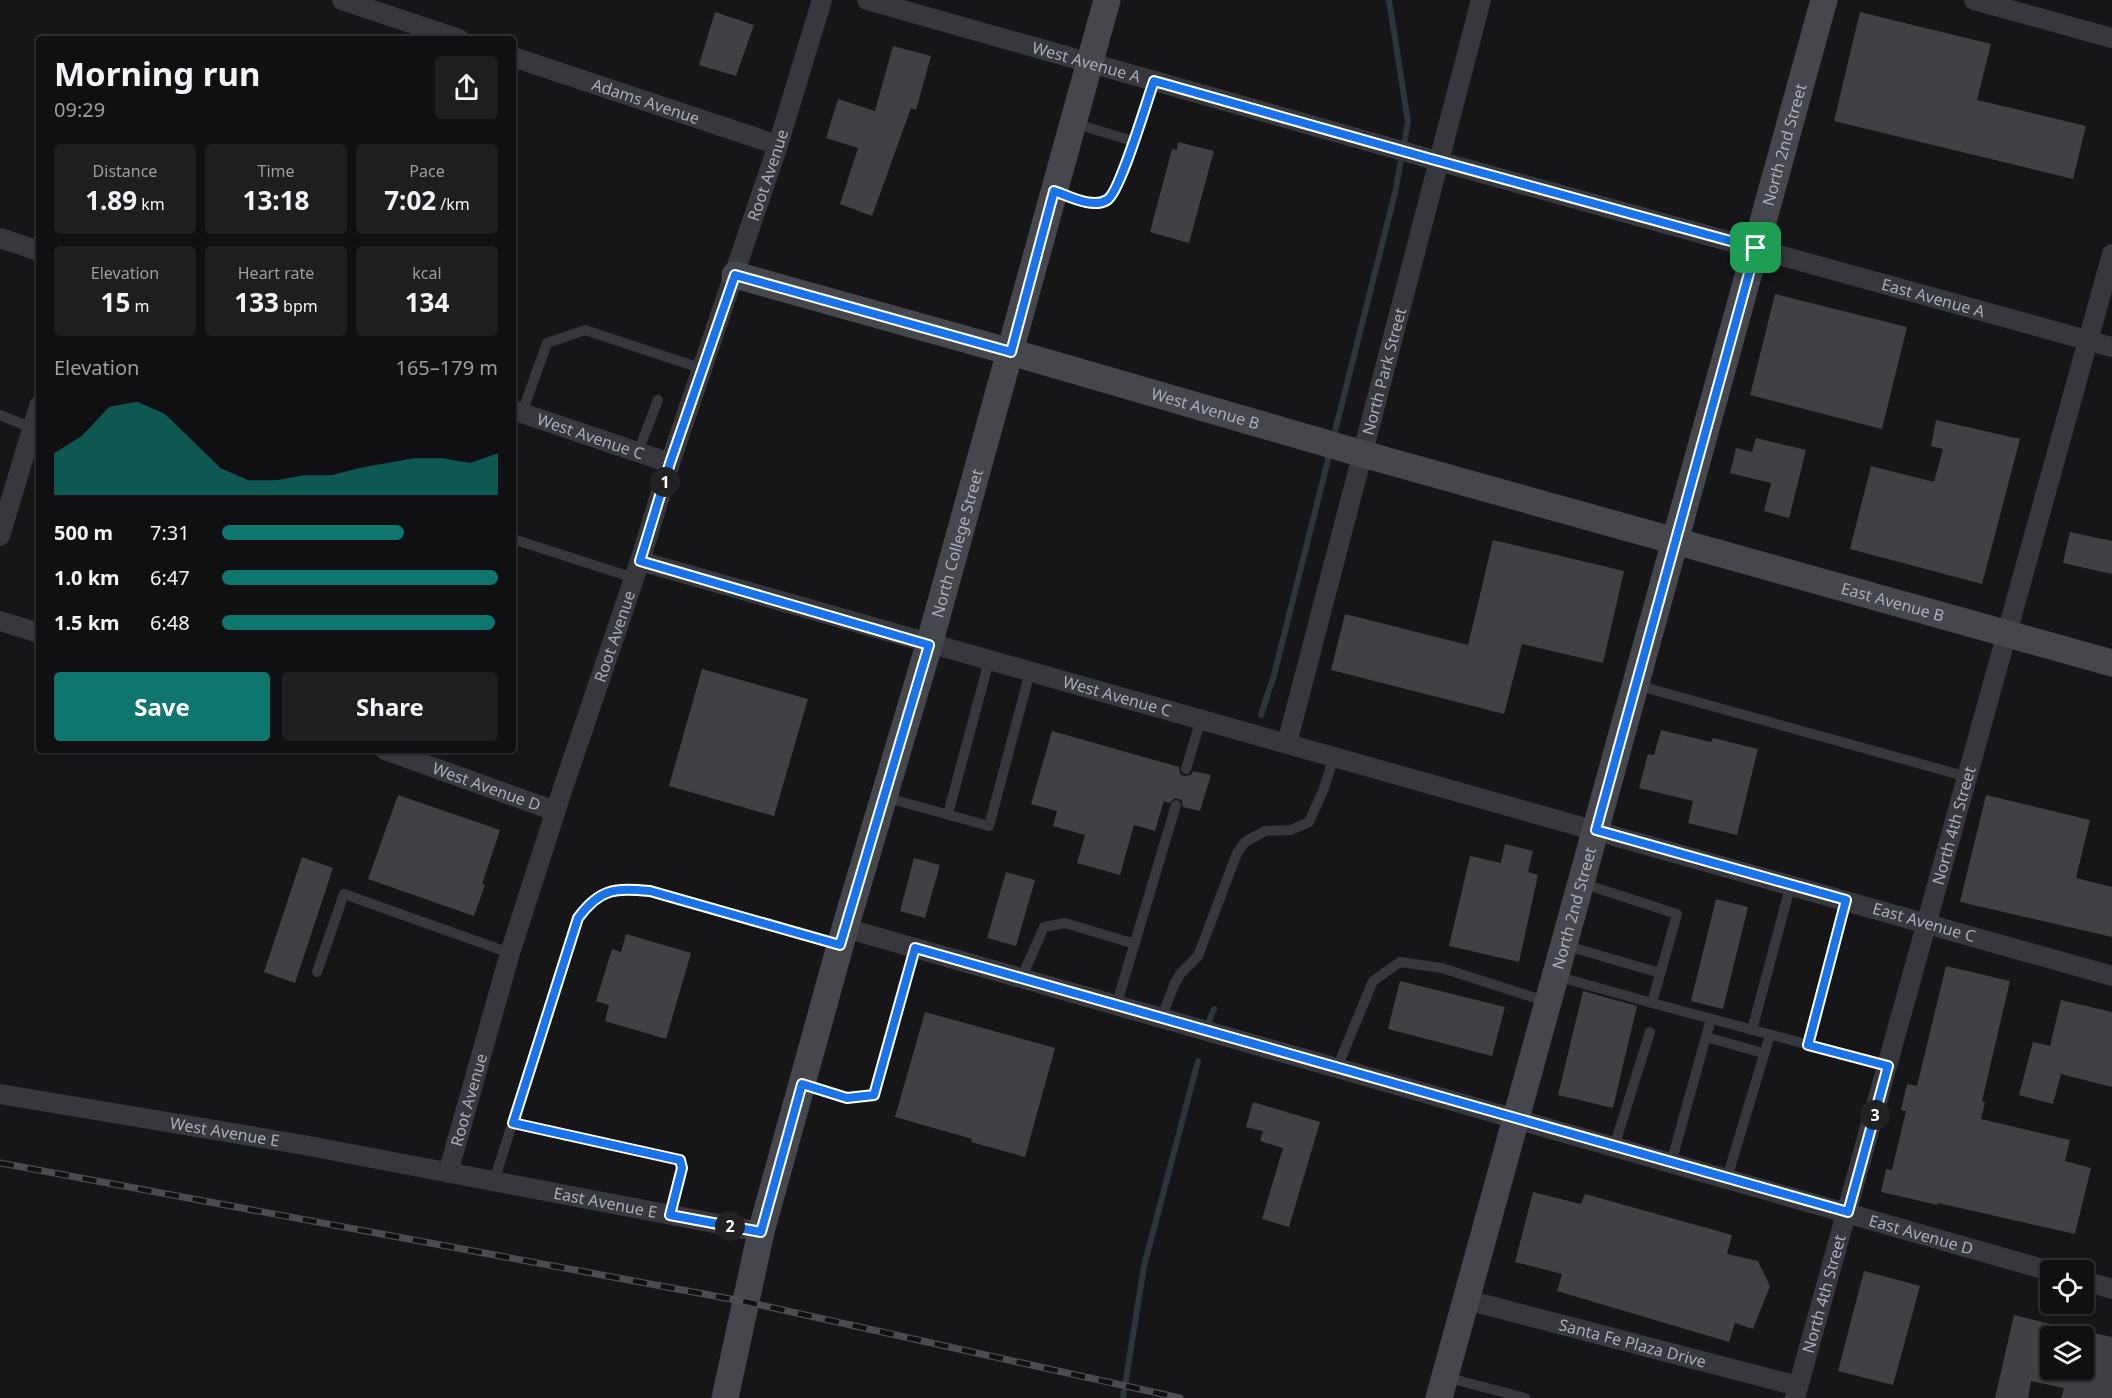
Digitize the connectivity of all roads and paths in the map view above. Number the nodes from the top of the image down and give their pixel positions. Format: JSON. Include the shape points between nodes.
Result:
{"nodes":[{"id":1,"x":342,"y":0,"type":"edge"},
{"id":2,"x":822,"y":0,"type":"edge"},
{"id":3,"x":867,"y":0,"type":"edge"},
{"id":4,"x":1107,"y":0,"type":"edge"},
{"id":5,"x":1481,"y":0,"type":"edge"},
{"id":6,"x":1824,"y":0,"type":"edge"},
{"id":7,"x":1974,"y":0,"type":"edge"},
{"id":8,"x":450,"y":36,"type":"edge"},
{"id":9,"x":2112,"y":38,"type":"edge"},
{"id":10,"x":516,"y":58,"type":"edge"},
{"id":11,"x":1089,"y":62,"type":"junction"},
{"id":12,"x":1154,"y":81,"type":"junction"},
{"id":13,"x":1073,"y":123,"type":"junction"},
{"id":14,"x":1133,"y":141,"type":"junction"},
{"id":15,"x":778,"y":145,"type":"junction"},
{"id":16,"x":1431,"y":159,"type":"junction"},
{"id":17,"x":1054,"y":191,"type":"junction"},
{"id":18,"x":0,"y":238,"type":"edge"},
{"id":19,"x":1756,"y":248,"type":"junction"},
{"id":20,"x":36,"y":250,"type":"edge"},
{"id":21,"x":2112,"y":254,"type":"edge"},
{"id":22,"x":735,"y":275,"type":"junction"},
{"id":23,"x":2087,"y":340,"type":"junction"},
{"id":24,"x":2112,"y":347,"type":"edge"},
{"id":25,"x":1011,"y":352,"type":"junction"},
{"id":26,"x":703,"y":369,"type":"junction"},
{"id":27,"x":658,"y":400,"type":"dead end"},
{"id":28,"x":517,"y":411,"type":"edge"},
{"id":29,"x":0,"y":415,"type":"edge"},
{"id":30,"x":36,"y":415,"type":"edge"},
{"id":31,"x":32,"y":428,"type":"junction"},
{"id":32,"x":638,"y":452,"type":"junction"},
{"id":33,"x":1356,"y":452,"type":"junction"},
{"id":34,"x":670,"y":463,"type":"junction"},
{"id":35,"x":0,"y":534,"type":"edge"},
{"id":36,"x":516,"y":540,"type":"edge"},
{"id":37,"x":1675,"y":540,"type":"junction"},
{"id":38,"x":637,"y":570,"type":"junction"},
{"id":39,"x":0,"y":621,"type":"edge"},
{"id":40,"x":36,"y":632,"type":"edge"},
{"id":41,"x":2008,"y":633,"type":"junction"},
{"id":42,"x":929,"y":645,"type":"junction"},
{"id":43,"x":989,"y":661,"type":"junction"},
{"id":44,"x":2112,"y":663,"type":"edge"},
{"id":45,"x":1030,"y":672,"type":"junction"},
{"id":46,"x":1635,"y":685,"type":"junction"},
{"id":47,"x":1201,"y":719,"type":"junction"},
{"id":48,"x":1287,"y":743,"type":"junction"},
{"id":49,"x":393,"y":753,"type":"edge"},
{"id":50,"x":1334,"y":757,"type":"junction"},
{"id":51,"x":1186,"y":769,"type":"dead end"},
{"id":52,"x":1968,"y":777,"type":"junction"},
{"id":53,"x":884,"y":797,"type":"junction"},
{"id":54,"x":1176,"y":805,"type":"dead end"},
{"id":55,"x":555,"y":811,"type":"junction"},
{"id":56,"x":948,"y":814,"type":"junction"},
{"id":57,"x":1596,"y":830,"type":"junction"},
{"id":58,"x":1581,"y":883,"type":"junction"},
{"id":59,"x":1791,"y":884,"type":"junction"},
{"id":60,"x":1846,"y":900,"type":"junction"},
{"id":61,"x":1928,"y":922,"type":"junction"},
{"id":62,"x":843,"y":937,"type":"junction"},
{"id":63,"x":1135,"y":944,"type":"junction"},
{"id":64,"x":1564,"y":945,"type":"junction"},
{"id":65,"x":915,"y":948,"type":"junction"},
{"id":66,"x":510,"y":953,"type":"junction"},
{"id":67,"x":317,"y":972,"type":"dead end"},
{"id":68,"x":1660,"y":973,"type":"junction"},
{"id":69,"x":1556,"y":976,"type":"junction"},
{"id":70,"x":2112,"y":976,"type":"edge"},
{"id":71,"x":1021,"y":979,"type":"junction"},
{"id":72,"x":1548,"y":1002,"type":"junction"},
{"id":73,"x":1652,"y":1003,"type":"junction"},
{"id":74,"x":1116,"y":1006,"type":"junction"},
{"id":75,"x":1161,"y":1018,"type":"junction"},
{"id":76,"x":1712,"y":1019,"type":"junction"},
{"id":77,"x":1752,"y":1030,"type":"junction"},
{"id":78,"x":1650,"y":1032,"type":"dead end"},
{"id":79,"x":1770,"y":1035,"type":"junction"},
{"id":80,"x":1706,"y":1037,"type":"junction"},
{"id":81,"x":1808,"y":1045,"type":"junction"},
{"id":82,"x":1763,"y":1053,"type":"junction"},
{"id":83,"x":1888,"y":1066,"type":"junction"},
{"id":84,"x":1337,"y":1068,"type":"junction"},
{"id":85,"x":802,"y":1084,"type":"junction"},
{"id":86,"x":0,"y":1094,"type":"edge"},
{"id":87,"x":1516,"y":1119,"type":"junction"},
{"id":88,"x":513,"y":1123,"type":"junction"},
{"id":89,"x":1614,"y":1147,"type":"junction"},
{"id":90,"x":1671,"y":1163,"type":"junction"},
{"id":91,"x":448,"y":1173,"type":"junction"},
{"id":92,"x":1727,"y":1178,"type":"junction"},
{"id":93,"x":494,"y":1181,"type":"junction"},
{"id":94,"x":1848,"y":1212,"type":"junction"},
{"id":95,"x":670,"y":1215,"type":"junction"},
{"id":96,"x":761,"y":1232,"type":"junction"},
{"id":97,"x":2040,"y":1268,"type":"edge"},
{"id":98,"x":2094,"y":1284,"type":"edge"},
{"id":99,"x":2112,"y":1289,"type":"edge"},
{"id":100,"x":1467,"y":1300,"type":"junction"},
{"id":101,"x":1442,"y":1387,"type":"edge"},
{"id":102,"x":1797,"y":1392,"type":"edge"},
{"id":103,"x":725,"y":1398,"type":"edge"},
{"id":104,"x":1525,"y":1398,"type":"edge"}],
"edges":[{"from":1,"to":8,"type":"street"},
{"from":2,"to":15,"type":"street","name":"Root Avenue"},
{"from":3,"to":11,"type":"street","name":"West Avenue A"},
{"from":4,"to":11,"type":"street","name":"North College Street"},
{"from":5,"to":16,"type":"street","name":"North Park Street"},
{"from":6,"to":19,"type":"street","name":"North 2nd Street"},
{"from":7,"to":9,"type":"street"},
{"from":10,"to":15,"type":"street","name":"Adams Avenue"},
{"from":11,"to":12,"type":"street","name":"West Avenue A"},
{"from":11,"to":13,"type":"street","name":"North College Street"},
{"from":12,"to":14,"type":"lane"},
{"from":12,"to":16,"type":"street","name":"West Avenue A"},
{"from":13,"to":14,"type":"lane"},
{"from":13,"to":17,"type":"street","name":"North College Street"},
{"from":14,"to":17,"type":"lane","via":[[1109,200],[1083,201]]},
{"from":15,"to":22,"type":"street","name":"Root Avenue"},
{"from":16,"to":19,"type":"street","name":"West Avenue A"},
{"from":16,"to":33,"type":"street","name":"North Park Street"},
{"from":17,"to":25,"type":"street","name":"North College Street"},
{"from":18,"to":20,"type":"street"},
{"from":19,"to":23,"type":"street","name":"East Avenue A"},
{"from":19,"to":37,"type":"street","name":"North 2nd Street"},
{"from":21,"to":23,"type":"street","name":"North 4th Street"},
{"from":22,"to":25,"type":"street","name":"West Avenue B"},
{"from":22,"to":26,"type":"street","name":"Root Avenue"},
{"from":23,"to":24,"type":"street","name":"East Avenue A"},
{"from":23,"to":41,"type":"street","name":"North 4th Street"},
{"from":25,"to":33,"type":"street","name":"West Avenue B"},
{"from":25,"to":42,"type":"street","name":"North College Street"},
{"from":26,"to":28,"type":"lane","via":[[585,330],[547,343]]},
{"from":26,"to":34,"type":"street","name":"Root Avenue"},
{"from":27,"to":32,"type":"lane"},
{"from":28,"to":32,"type":"street","name":"West Avenue C"},
{"from":29,"to":31,"type":"lane"},
{"from":30,"to":31,"type":"street"},
{"from":31,"to":35,"type":"street"},
{"from":32,"to":34,"type":"street","name":"West Avenue C"},
{"from":33,"to":37,"type":"street","name":"West Avenue B"},
{"from":33,"to":48,"type":"street","name":"North Park Street"},
{"from":34,"to":38,"type":"street","name":"Root Avenue"},
{"from":36,"to":38,"type":"lane"},
{"from":37,"to":41,"type":"street","name":"East Avenue B"},
{"from":37,"to":46,"type":"street","name":"North 2nd Street"},
{"from":38,"to":42,"type":"street","name":"West Avenue C"},
{"from":38,"to":55,"type":"street","name":"Root Avenue"},
{"from":39,"to":40,"type":"street"},
{"from":41,"to":44,"type":"street","name":"East Avenue B"},
{"from":41,"to":52,"type":"street","name":"North 4th Street"},
{"from":42,"to":43,"type":"street","name":"West Avenue C"},
{"from":42,"to":53,"type":"street","name":"North College Street"},
{"from":43,"to":45,"type":"street","name":"West Avenue C"},
{"from":43,"to":56,"type":"lane"},
{"from":45,"to":47,"type":"street","name":"West Avenue C"},
{"from":45,"to":56,"type":"lane","via":[[989,826]]},
{"from":46,"to":52,"type":"lane"},
{"from":46,"to":57,"type":"street","name":"North 2nd Street"},
{"from":47,"to":48,"type":"street","name":"West Avenue C"},
{"from":47,"to":51,"type":"lane"},
{"from":48,"to":50,"type":"street","name":"West Avenue C"},
{"from":49,"to":55,"type":"street","name":"West Avenue D"},
{"from":50,"to":57,"type":"street","name":"West Avenue C"},
{"from":50,"to":75,"type":"lane","via":[[1309,822],[1292,830],[1265,831],[1245,842],[1237,852],[1198,956],[1181,973]]},
{"from":52,"to":61,"type":"street","name":"North 4th Street"},
{"from":53,"to":56,"type":"lane"},
{"from":53,"to":62,"type":"street","name":"North College Street"},
{"from":54,"to":63,"type":"lane"},
{"from":55,"to":66,"type":"street","name":"Root Avenue"},
{"from":57,"to":58,"type":"street","name":"North 2nd Street"},
{"from":57,"to":59,"type":"street","name":"East Avenue C"},
{"from":58,"to":64,"type":"street","name":"North 2nd Street"},
{"from":58,"to":68,"type":"lane","via":[[1677,914]]},
{"from":59,"to":60,"type":"street","name":"East Avenue C"},
{"from":59,"to":77,"type":"lane"},
{"from":60,"to":61,"type":"street","name":"East Avenue C"},
{"from":60,"to":81,"type":"lane"},
{"from":61,"to":70,"type":"street","name":"East Avenue C"},
{"from":61,"to":83,"type":"street","name":"North 4th Street"},
{"from":62,"to":65,"type":"street"},
{"from":62,"to":85,"type":"street","name":"North College Street"},
{"from":62,"to":88,"type":"lane","via":[[650,891],[617,889],[602,895],[578,918]]},
{"from":63,"to":71,"type":"lane","via":[[1065,923],[1044,927]]},
{"from":63,"to":74,"type":"lane"},
{"from":64,"to":68,"type":"lane"},
{"from":64,"to":69,"type":"street","name":"North 2nd Street"},
{"from":65,"to":71,"type":"street"},
{"from":65,"to":85,"type":"lane","via":[[874,1095],[847,1098]]},
{"from":66,"to":67,"type":"lane","via":[[344,894]]},
{"from":66,"to":91,"type":"street","name":"Root Avenue"},
{"from":68,"to":73,"type":"lane"},
{"from":69,"to":72,"type":"street","name":"North 2nd Street"},
{"from":69,"to":73,"type":"lane"},
{"from":71,"to":74,"type":"street"},
{"from":72,"to":84,"type":"lane","via":[[1442,968],[1400,962],[1373,981]]},
{"from":72,"to":87,"type":"street","name":"North 2nd Street"},
{"from":73,"to":76,"type":"lane"},
{"from":74,"to":75,"type":"street"},
{"from":75,"to":84,"type":"street"},
{"from":76,"to":77,"type":"lane"},
{"from":76,"to":80,"type":"lane"},
{"from":77,"to":79,"type":"lane"},
{"from":78,"to":89,"type":"lane"},
{"from":79,"to":81,"type":"lane"},
{"from":79,"to":82,"type":"lane"},
{"from":80,"to":82,"type":"lane"},
{"from":80,"to":90,"type":"lane"},
{"from":81,"to":83,"type":"lane"},
{"from":82,"to":92,"type":"lane"},
{"from":83,"to":94,"type":"street","name":"North 4th Street"},
{"from":84,"to":87,"type":"street"},
{"from":85,"to":96,"type":"street","name":"North College Street"},
{"from":86,"to":91,"type":"street","name":"West Avenue E"},
{"from":87,"to":89,"type":"street","name":"East Avenue D"},
{"from":87,"to":100,"type":"street","name":"North 2nd Street"},
{"from":88,"to":93,"type":"lane"},
{"from":88,"to":95,"type":"lane","via":[[680,1160],[682,1168]]},
{"from":89,"to":90,"type":"street","name":"East Avenue D"},
{"from":90,"to":92,"type":"street","name":"East Avenue D"},
{"from":91,"to":93,"type":"street","name":"East Avenue E"},
{"from":92,"to":94,"type":"street","name":"East Avenue D"},
{"from":93,"to":95,"type":"street","name":"East Avenue E"},
{"from":94,"to":97,"type":"street","name":"East Avenue D"},
{"from":94,"to":102,"type":"street","name":"North 4th Street"},
{"from":95,"to":96,"type":"street","name":"East Avenue E"},
{"from":96,"to":103,"type":"street","name":"North College Street"},
{"from":98,"to":99,"type":"street"},
{"from":100,"to":101,"type":"street","name":"North 2nd Street"},
{"from":100,"to":102,"type":"street","name":"Santa Fe Plaza Drive"},
{"from":101,"to":104,"type":"lane"}]}
